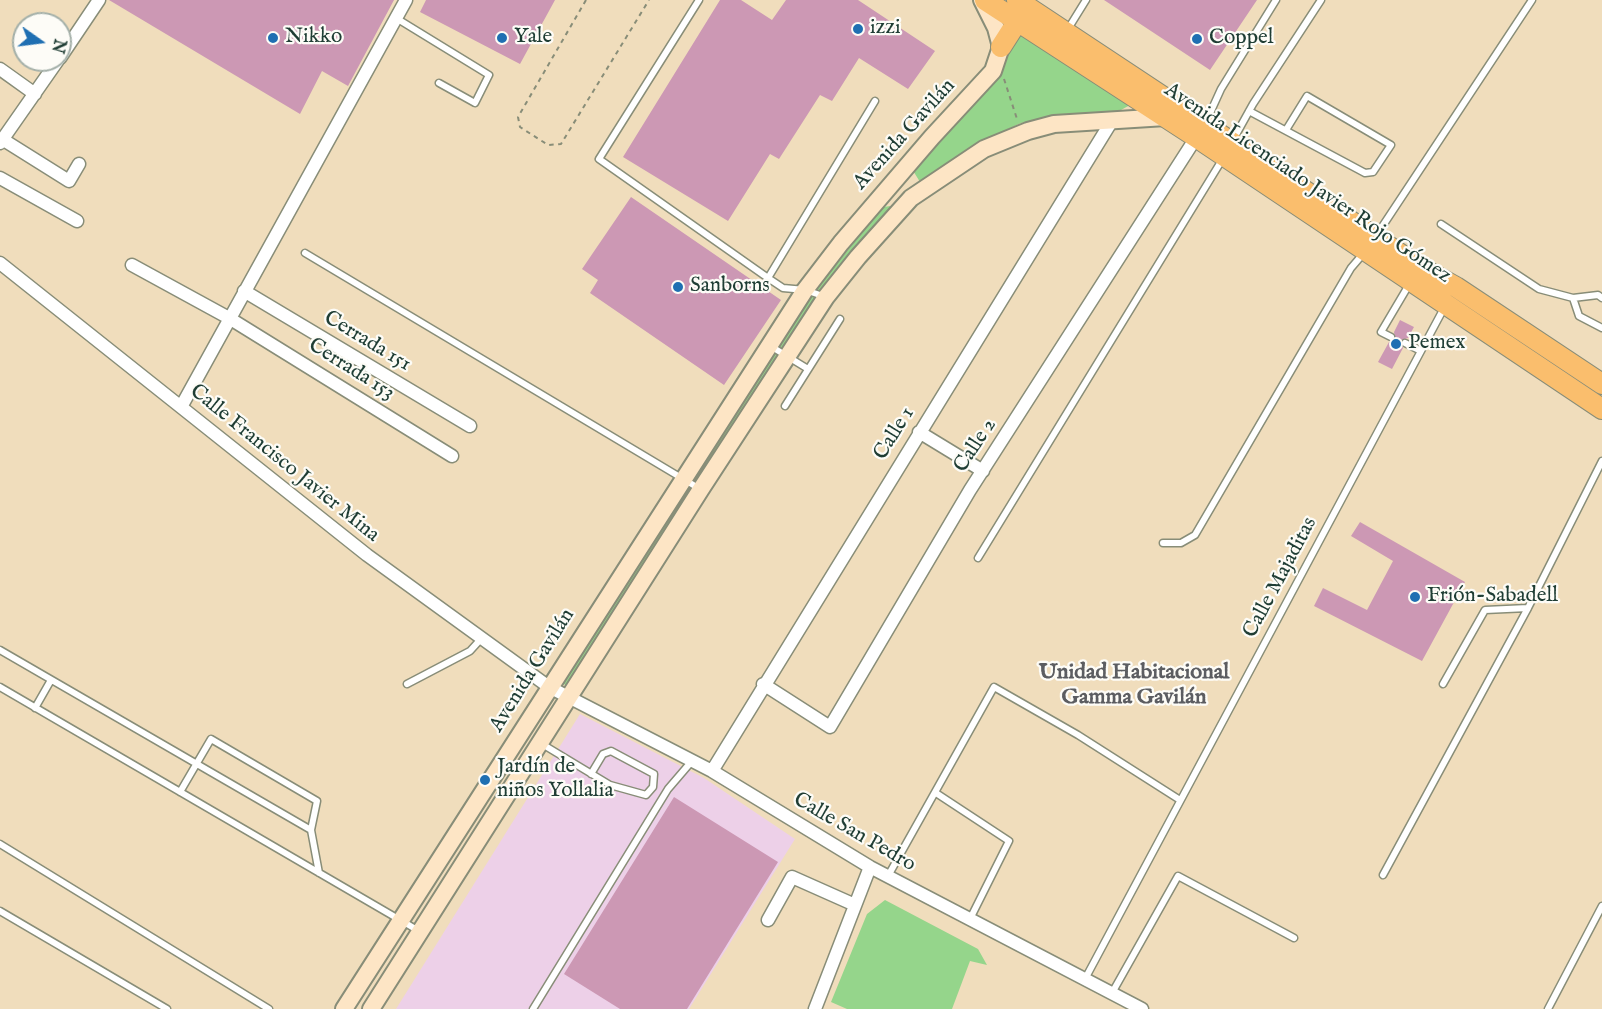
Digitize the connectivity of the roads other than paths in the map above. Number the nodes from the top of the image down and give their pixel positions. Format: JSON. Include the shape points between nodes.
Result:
{"nodes":[{"id":1,"x":99,"y":0,"type":"edge"},
{"id":2,"x":406,"y":0,"type":"edge"},
{"id":3,"x":699,"y":0,"type":"edge"},
{"id":4,"x":983,"y":0,"type":"edge"},
{"id":5,"x":1086,"y":0,"type":"edge"},
{"id":6,"x":1276,"y":0,"type":"edge"},
{"id":7,"x":1321,"y":0,"type":"edge"},
{"id":8,"x":1532,"y":0,"type":"edge"},
{"id":9,"x":1021,"y":9,"type":"edge"},
{"id":10,"x":396,"y":18,"type":"junction"},
{"id":11,"x":1066,"y":32,"type":"junction"},
{"id":12,"x":72,"y":40,"type":"edge"},
{"id":13,"x":1000,"y":53,"type":"junction"},
{"id":14,"x":0,"y":69,"type":"edge"},
{"id":15,"x":50,"y":72,"type":"edge"},
{"id":16,"x":439,"y":83,"type":"dead end"},
{"id":17,"x":35,"y":94,"type":"junction"},
{"id":18,"x":1145,"y":94,"type":"junction"},
{"id":19,"x":875,"y":101,"type":"dead end"},
{"id":20,"x":1249,"y":111,"type":"junction"},
{"id":21,"x":1166,"y":117,"type":"junction"},
{"id":22,"x":1113,"y":119,"type":"junction"},
{"id":23,"x":1286,"y":130,"type":"junction"},
{"id":24,"x":1201,"y":131,"type":"junction"},
{"id":25,"x":1,"y":141,"type":"edge"},
{"id":26,"x":1228,"y":149,"type":"junction"},
{"id":27,"x":79,"y":164,"type":"dead end"},
{"id":28,"x":0,"y":178,"type":"edge"},
{"id":29,"x":893,"y":182,"type":"junction"},
{"id":30,"x":911,"y":198,"type":"junction"},
{"id":31,"x":77,"y":221,"type":"dead end"},
{"id":32,"x":1442,"y":224,"type":"dead end"},
{"id":33,"x":841,"y":243,"type":"junction"},
{"id":34,"x":1370,"y":244,"type":"junction"},
{"id":35,"x":305,"y":253,"type":"dead end"},
{"id":36,"x":858,"y":257,"type":"junction"},
{"id":37,"x":0,"y":263,"type":"edge"},
{"id":38,"x":132,"y":265,"type":"dead end"},
{"id":39,"x":1415,"y":274,"type":"junction"},
{"id":40,"x":768,"y":278,"type":"junction"},
{"id":41,"x":1456,"y":287,"type":"junction"},
{"id":42,"x":805,"y":290,"type":"junction"},
{"id":43,"x":244,"y":291,"type":"junction"},
{"id":44,"x":826,"y":297,"type":"junction"},
{"id":45,"x":1573,"y":298,"type":"junction"},
{"id":46,"x":1602,"y":298,"type":"edge"},
{"id":47,"x":1446,"y":305,"type":"junction"},
{"id":48,"x":229,"y":318,"type":"junction"},
{"id":49,"x":840,"y":319,"type":"dead end"},
{"id":50,"x":1602,"y":328,"type":"edge"},
{"id":51,"x":1391,"y":337,"type":"dead end"},
{"id":52,"x":1405,"y":343,"type":"dead end"},
{"id":53,"x":769,"y":345,"type":"junction"},
{"id":54,"x":1421,"y":351,"type":"junction"},
{"id":55,"x":787,"y":357,"type":"junction"},
{"id":56,"x":808,"y":369,"type":"junction"},
{"id":57,"x":1602,"y":384,"type":"edge"},
{"id":58,"x":785,"y":406,"type":"dead end"},
{"id":59,"x":181,"y":407,"type":"junction"},
{"id":60,"x":1602,"y":409,"type":"edge"},
{"id":61,"x":470,"y":426,"type":"dead end"},
{"id":62,"x":919,"y":432,"type":"junction"},
{"id":63,"x":452,"y":456,"type":"dead end"},
{"id":64,"x":1602,"y":461,"type":"edge"},
{"id":65,"x":983,"y":471,"type":"junction"},
{"id":66,"x":682,"y":478,"type":"junction"},
{"id":67,"x":701,"y":489,"type":"junction"},
{"id":68,"x":1163,"y":543,"type":"dead end"},
{"id":69,"x":978,"y":558,"type":"dead end"},
{"id":70,"x":1528,"y":608,"type":"junction"},
{"id":71,"x":480,"y":640,"type":"junction"},
{"id":72,"x":0,"y":650,"type":"edge"},
{"id":73,"x":51,"y":680,"type":"junction"},
{"id":74,"x":407,"y":684,"type":"dead end"},
{"id":75,"x":763,"y":684,"type":"junction"},
{"id":76,"x":1443,"y":684,"type":"dead end"},
{"id":77,"x":0,"y":687,"type":"edge"},
{"id":78,"x":549,"y":687,"type":"junction"},
{"id":79,"x":567,"y":697,"type":"junction"},
{"id":80,"x":35,"y":708,"type":"junction"},
{"id":81,"x":538,"y":742,"type":"junction"},
{"id":82,"x":692,"y":761,"type":"junction"},
{"id":83,"x":196,"y":764,"type":"junction"},
{"id":84,"x":712,"y":771,"type":"junction"},
{"id":85,"x":591,"y":774,"type":"junction"},
{"id":86,"x":180,"y":792,"type":"junction"},
{"id":87,"x":936,"y":793,"type":"junction"},
{"id":88,"x":1180,"y":800,"type":"junction"},
{"id":89,"x":311,"y":830,"type":"junction"},
{"id":90,"x":0,"y":844,"type":"edge"},
{"id":91,"x":870,"y":867,"type":"junction"},
{"id":92,"x":319,"y":873,"type":"junction"},
{"id":93,"x":1383,"y":875,"type":"dead end"},
{"id":94,"x":888,"y":876,"type":"junction"},
{"id":95,"x":855,"y":905,"type":"junction"},
{"id":96,"x":1602,"y":906,"type":"edge"},
{"id":97,"x":0,"y":911,"type":"edge"},
{"id":98,"x":970,"y":919,"type":"junction"},
{"id":99,"x":401,"y":920,"type":"junction"},
{"id":100,"x":768,"y":920,"type":"dead end"},
{"id":101,"x":420,"y":932,"type":"junction"},
{"id":102,"x":1294,"y":938,"type":"dead end"},
{"id":103,"x":1084,"y":979,"type":"junction"},
{"id":104,"x":1112,"y":993,"type":"junction"},
{"id":105,"x":167,"y":1009,"type":"edge"},
{"id":106,"x":269,"y":1009,"type":"edge"},
{"id":107,"x":344,"y":1009,"type":"edge"},
{"id":108,"x":371,"y":1009,"type":"edge"},
{"id":109,"x":533,"y":1009,"type":"edge"},
{"id":110,"x":816,"y":1009,"type":"edge"},
{"id":111,"x":1142,"y":1009,"type":"edge"},
{"id":112,"x":1548,"y":1009,"type":"edge"}],
"edges":[{"from":1,"to":12,"type":"street"},
{"from":2,"to":10,"type":"street"},
{"from":3,"to":40,"type":"lane","via":[[599,159]]},
{"from":4,"to":9,"type":"main road","name":"Avenida Licenciado Javier Rojo Gómez"},
{"from":4,"to":13,"type":"main road","via":[[996,28]]},
{"from":5,"to":11,"type":"lane"},
{"from":6,"to":24,"type":"lane","via":[[1221,89]]},
{"from":7,"to":20,"type":"lane"},
{"from":8,"to":34,"type":"lane"},
{"from":9,"to":11,"type":"main road","name":"Avenida Licenciado Javier Rojo Gómez"},
{"from":9,"to":13,"type":"main road"},
{"from":9,"to":18,"type":"main road","name":"Avenida Licenciado Javier Rojo Gómez"},
{"from":10,"to":16,"type":"lane","via":[[489,75],[475,103]]},
{"from":10,"to":43,"type":"street"},
{"from":11,"to":18,"type":"main road","name":"Avenida Licenciado Javier Rojo Gómez"},
{"from":13,"to":29,"type":"main road","name":"Avenida Gavilán","via":[[993,71]]},
{"from":14,"to":17,"type":"street"},
{"from":15,"to":17,"type":"street"},
{"from":17,"to":25,"type":"street"},
{"from":18,"to":21,"type":"main road","name":"Avenida Licenciado Javier Rojo Gómez"},
{"from":18,"to":24,"type":"main road","name":"Avenida Licenciado Javier Rojo Gómez"},
{"from":19,"to":40,"type":"lane"},
{"from":20,"to":23,"type":"lane"},
{"from":20,"to":26,"type":"lane"},
{"from":21,"to":22,"type":"main road","name":"Avenida Gavilán"},
{"from":21,"to":24,"type":"main road","name":"Avenida Licenciado Javier Rojo Gómez"},
{"from":22,"to":30,"type":"main road","name":"Avenida Gavilán","via":[[1054,124],[1021,133],[976,154]]},
{"from":22,"to":62,"type":"street","name":"Calle 1"},
{"from":23,"to":23,"type":"lane","via":[[1307,96],[1391,145],[1373,172],[1365,173]]},
{"from":24,"to":26,"type":"main road","name":"Avenida Licenciado Javier Rojo Gómez"},
{"from":24,"to":65,"type":"street","name":"Calle 2"},
{"from":25,"to":27,"type":"street","via":[[69,181]]},
{"from":26,"to":34,"type":"main road","name":"Avenida Licenciado Javier Rojo Gómez"},
{"from":26,"to":69,"type":"lane"},
{"from":28,"to":31,"type":"street"},
{"from":29,"to":30,"type":"main road"},
{"from":29,"to":33,"type":"main road","name":"Avenida Gavilán"},
{"from":30,"to":36,"type":"main road","name":"Avenida Gavilán"},
{"from":32,"to":45,"type":"lane","via":[[1539,289]]},
{"from":33,"to":36,"type":"main road"},
{"from":33,"to":42,"type":"main road","name":"Avenida Gavilán"},
{"from":34,"to":39,"type":"main road","name":"Avenida Licenciado Javier Rojo Gómez"},
{"from":34,"to":68,"type":"lane","via":[[1351,268],[1195,535],[1181,543]]},
{"from":35,"to":66,"type":"lane"},
{"from":36,"to":44,"type":"main road","name":"Avenida Gavilán"},
{"from":37,"to":59,"type":"street","name":"Calle Francisco Javier Mina"},
{"from":38,"to":48,"type":"street","name":"Cerrada 153"},
{"from":39,"to":41,"type":"main road","name":"Avenida Licenciado Javier Rojo Gómez"},
{"from":39,"to":47,"type":"main road","name":"Avenida Licenciado Javier Rojo Gómez"},
{"from":39,"to":51,"type":"lane","via":[[1381,332]]},
{"from":40,"to":42,"type":"lane","via":[[783,288]]},
{"from":41,"to":47,"type":"lane","name":"Calle Majaditas"},
{"from":41,"to":57,"type":"main road","name":"Avenida Licenciado Javier Rojo Gómez"},
{"from":42,"to":44,"type":"lane"},
{"from":42,"to":53,"type":"main road","name":"Avenida Gavilán"},
{"from":43,"to":48,"type":"street"},
{"from":43,"to":61,"type":"street","name":"Cerrada 151"},
{"from":44,"to":55,"type":"main road","name":"Avenida Gavilán"},
{"from":45,"to":46,"type":"lane"},
{"from":45,"to":50,"type":"lane","via":[[1579,316]]},
{"from":47,"to":54,"type":"lane","name":"Calle Majaditas"},
{"from":47,"to":60,"type":"main road","name":"Avenida Licenciado Javier Rojo Gómez"},
{"from":48,"to":59,"type":"street"},
{"from":48,"to":63,"type":"street","name":"Cerrada 153"},
{"from":49,"to":56,"type":"lane"},
{"from":52,"to":54,"type":"lane"},
{"from":53,"to":55,"type":"lane"},
{"from":53,"to":66,"type":"main road","name":"Avenida Gavilán"},
{"from":54,"to":88,"type":"lane","name":"Calle Majaditas"},
{"from":55,"to":56,"type":"lane"},
{"from":55,"to":67,"type":"main road","name":"Avenida Gavilán"},
{"from":56,"to":58,"type":"lane"},
{"from":59,"to":71,"type":"street","name":"Calle Francisco Javier Mina"},
{"from":62,"to":65,"type":"street"},
{"from":62,"to":75,"type":"street","name":"Calle 1"},
{"from":64,"to":70,"type":"lane"},
{"from":65,"to":75,"type":"street","name":"Calle 2","via":[[830,727]]},
{"from":66,"to":67,"type":"lane"},
{"from":66,"to":78,"type":"main road","name":"Avenida Gavilán"},
{"from":67,"to":79,"type":"main road","name":"Avenida Gavilán"},
{"from":70,"to":76,"type":"lane","via":[[1485,610]]},
{"from":70,"to":93,"type":"lane"},
{"from":71,"to":74,"type":"lane","via":[[470,651]]},
{"from":71,"to":78,"type":"street","name":"Calle Francisco Javier Mina"},
{"from":72,"to":73,"type":"lane"},
{"from":73,"to":80,"type":"lane"},
{"from":73,"to":83,"type":"lane"},
{"from":75,"to":84,"type":"street","name":"Calle 1"},
{"from":77,"to":80,"type":"lane"},
{"from":78,"to":79,"type":"street","name":"Calle San Pedro"},
{"from":78,"to":99,"type":"main road","name":"Avenida Gavilán"},
{"from":79,"to":81,"type":"main road","name":"Avenida Gavilán"},
{"from":79,"to":82,"type":"street","name":"Calle San Pedro"},
{"from":80,"to":86,"type":"lane"},
{"from":81,"to":85,"type":"lane"},
{"from":81,"to":101,"type":"main road","name":"Avenida Gavilán"},
{"from":82,"to":84,"type":"street","name":"Calle San Pedro"},
{"from":82,"to":109,"type":"lane","via":[[668,789]]},
{"from":83,"to":86,"type":"lane"},
{"from":83,"to":89,"type":"lane"},
{"from":83,"to":89,"type":"lane","via":[[211,739],[220,744],[317,801]]},
{"from":84,"to":91,"type":"street","name":"Calle San Pedro"},
{"from":85,"to":85,"type":"lane","via":[[628,792],[646,795],[653,787],[654,774],[611,751],[603,754]]},
{"from":86,"to":92,"type":"lane"},
{"from":87,"to":88,"type":"lane","via":[[994,687]]},
{"from":87,"to":94,"type":"lane"},
{"from":87,"to":98,"type":"lane","via":[[1009,841]]},
{"from":88,"to":103,"type":"lane","name":"Calle Majaditas"},
{"from":89,"to":92,"type":"lane"},
{"from":90,"to":106,"type":"lane"},
{"from":91,"to":94,"type":"street","name":"Calle San Pedro"},
{"from":91,"to":95,"type":"street"},
{"from":92,"to":99,"type":"lane"},
{"from":94,"to":98,"type":"street","name":"Calle San Pedro"},
{"from":95,"to":100,"type":"street","via":[[792,877]]},
{"from":95,"to":110,"type":"street"},
{"from":96,"to":112,"type":"lane"},
{"from":97,"to":105,"type":"lane"},
{"from":98,"to":103,"type":"street","name":"Calle San Pedro"},
{"from":99,"to":101,"type":"lane"},
{"from":99,"to":107,"type":"main road","name":"Avenida Gavilán"},
{"from":101,"to":108,"type":"main road","name":"Avenida Gavilán"},
{"from":102,"to":104,"type":"lane","via":[[1178,876]]},
{"from":103,"to":104,"type":"street","name":"Calle San Pedro"},
{"from":104,"to":111,"type":"street","name":"Calle San Pedro"}]}
